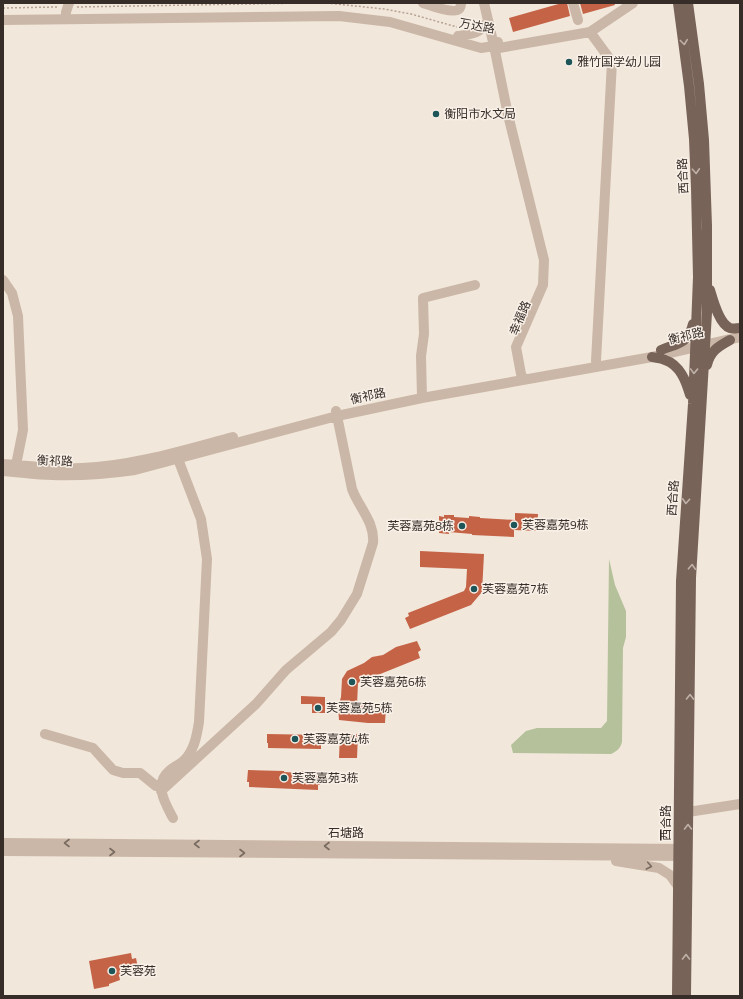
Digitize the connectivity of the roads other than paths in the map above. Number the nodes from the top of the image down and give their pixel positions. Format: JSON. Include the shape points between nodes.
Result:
{"nodes":[{"id":1,"x":423,"y":3,"type":"edge"},
{"id":2,"x":461,"y":3,"type":"edge"},
{"id":3,"x":484,"y":3,"type":"edge"},
{"id":4,"x":488,"y":3,"type":"edge"},
{"id":5,"x":573,"y":3,"type":"edge"},
{"id":6,"x":633,"y":3,"type":"edge"},
{"id":7,"x":678,"y":3,"type":"edge"},
{"id":8,"x":688,"y":3,"type":"edge"},
{"id":9,"x":66,"y":9,"type":"edge"},
{"id":10,"x":3,"y":13,"type":"edge"},
{"id":11,"x":3,"y":20,"type":"edge"},
{"id":12,"x":578,"y":20,"type":"dead end"},
{"id":13,"x":488,"y":21,"type":"junction"},
{"id":14,"x":461,"y":32,"type":"junction"},
{"id":15,"x":590,"y":32,"type":"junction"},
{"id":16,"x":496,"y":44,"type":"junction"},
{"id":17,"x":481,"y":48,"type":"junction"},
{"id":18,"x":498,"y":61,"type":"junction"},
{"id":19,"x":707,"y":277,"type":"junction"},
{"id":20,"x":3,"y":280,"type":"edge"},
{"id":21,"x":475,"y":285,"type":"dead end"},
{"id":22,"x":696,"y":313,"type":"junction"},
{"id":23,"x":740,"y":329,"type":"edge"},
{"id":24,"x":735,"y":338,"type":"edge"},
{"id":25,"x":700,"y":343,"type":"junction"},
{"id":26,"x":662,"y":350,"type":"junction"},
{"id":27,"x":652,"y":358,"type":"junction"},
{"id":28,"x":596,"y":361,"type":"junction"},
{"id":29,"x":524,"y":375,"type":"junction"},
{"id":30,"x":703,"y":380,"type":"junction"},
{"id":31,"x":422,"y":395,"type":"junction"},
{"id":32,"x":693,"y":404,"type":"junction"},
{"id":33,"x":337,"y":414,"type":"junction"},
{"id":34,"x":178,"y":459,"type":"junction"},
{"id":35,"x":3,"y":464,"type":"edge"},
{"id":36,"x":16,"y":465,"type":"junction"},
{"id":37,"x":3,"y":471,"type":"edge"},
{"id":38,"x":45,"y":734,"type":"dead end"},
{"id":39,"x":161,"y":789,"type":"junction"},
{"id":40,"x":740,"y":804,"type":"edge"},
{"id":41,"x":688,"y":812,"type":"junction"},
{"id":42,"x":173,"y":818,"type":"dead end"},
{"id":43,"x":3,"y":843,"type":"edge"},
{"id":44,"x":3,"y":852,"type":"edge"},
{"id":45,"x":683,"y":852,"type":"junction"},
{"id":46,"x":568,"y":855,"type":"junction"},
{"id":47,"x":678,"y":886,"type":"junction"},
{"id":48,"x":677,"y":996,"type":"edge"},
{"id":49,"x":686,"y":996,"type":"edge"}],
"edges":[{"from":1,"to":2,"type":"street","via":[[452,11],[458,10]]},
{"from":3,"to":13,"type":"street","name":"幸福路"},
{"from":4,"to":16,"type":"street","name":"幸福路"},
{"from":5,"to":12,"type":"street"},
{"from":6,"to":15,"type":"street"},
{"from":7,"to":22,"type":"main road","name":"西合路","one_way":true,"via":[[690,86],[694,139],[698,277]]},
{"from":8,"to":19,"type":"main road","name":"西合路","via":[[704,140]]},
{"from":9,"to":10,"type":"street","name":"万达路"},
{"from":9,"to":11,"type":"street","name":"万达路"},
{"from":9,"to":14,"type":"street","name":"万达路","via":[[339,10]]},
{"from":9,"to":17,"type":"street","name":"万达路","via":[[339,16],[390,22]]},
{"from":13,"to":14,"type":"street","via":[[474,34]]},
{"from":13,"to":16,"type":"street","name":"幸福路"},
{"from":14,"to":16,"type":"street","name":"万达路","via":[[481,42]]},
{"from":15,"to":16,"type":"street"},
{"from":15,"to":28,"type":"street","via":[[612,62]]},
{"from":16,"to":17,"type":"street","name":"万达路"},
{"from":16,"to":18,"type":"street","name":"幸福路"},
{"from":16,"to":29,"type":"street","name":"幸福路","via":[[548,260],[547,286],[521,347]]},
{"from":17,"to":18,"type":"street","via":[[490,52]]},
{"from":18,"to":29,"type":"street","name":"幸福路","via":[[508,115],[544,260],[543,285],[516,346]]},
{"from":19,"to":23,"type":"main road","via":[[724,324],[730,328]]},
{"from":19,"to":25,"type":"main road","name":"西合路"},
{"from":20,"to":36,"type":"street","via":[[12,293],[18,316],[23,430]]},
{"from":21,"to":31,"type":"street","via":[[423,298]]},
{"from":22,"to":25,"type":"main road","name":"西合路"},
{"from":22,"to":26,"type":"main road","via":[[687,339]]},
{"from":23,"to":25,"type":"street","name":"衡祁路"},
{"from":24,"to":25,"type":"street","name":"衡祁路"},
{"from":24,"to":30,"type":"main road","via":[[708,357]]},
{"from":25,"to":26,"type":"street","name":"衡祁路"},
{"from":25,"to":27,"type":"street","name":"衡祁路"},
{"from":25,"to":30,"type":"main road","name":"西合路"},
{"from":25,"to":32,"type":"main road","name":"西合路","one_way":true},
{"from":26,"to":28,"type":"street","name":"衡祁路"},
{"from":27,"to":29,"type":"street","name":"衡祁路"},
{"from":27,"to":32,"type":"main road","via":[[673,364],[682,374]]},
{"from":28,"to":29,"type":"street","name":"衡祁路"},
{"from":29,"to":31,"type":"street","name":"衡祁路"},
{"from":41,"to":30,"type":"main road","name":"西合路","one_way":true,"via":[[691,578]]},
{"from":31,"to":33,"type":"street","name":"衡祁路"},
{"from":32,"to":45,"type":"main road","name":"西合路","one_way":true,"via":[[681,581]]},
{"from":33,"to":34,"type":"street","name":"衡祁路"},
{"from":33,"to":36,"type":"street","name":"衡祁路","via":[[133,462],[82,468]]},
{"from":33,"to":39,"type":"street","via":[[352,489],[368,517],[374,535],[357,594],[332,632],[286,670],[256,704]]},
{"from":34,"to":37,"type":"street","name":"衡祁路","via":[[106,474],[50,476]]},
{"from":34,"to":39,"type":"street","via":[[201,519],[206,559],[199,722],[192,749],[186,758],[163,777]]},
{"from":35,"to":36,"type":"street","name":"衡祁路"},
{"from":38,"to":39,"type":"street","via":[[93,748],[113,770],[140,773]]},
{"from":39,"to":42,"type":"street","via":[[163,800]]},
{"from":40,"to":41,"type":"street"},
{"from":45,"to":41,"type":"main road","name":"西合路","one_way":true},
{"from":45,"to":43,"type":"street","name":"石塘路","one_way":true},
{"from":44,"to":46,"type":"street","name":"石塘路","one_way":true},
{"from":45,"to":46,"type":"street","name":"石塘路"},
{"from":45,"to":47,"type":"main road","name":"西合路"},
{"from":49,"to":45,"type":"main road","name":"西合路","one_way":true},
{"from":46,"to":47,"type":"street","one_way":true,"via":[[659,868],[670,875]]},
{"from":47,"to":48,"type":"main road","name":"西合路"}]}
